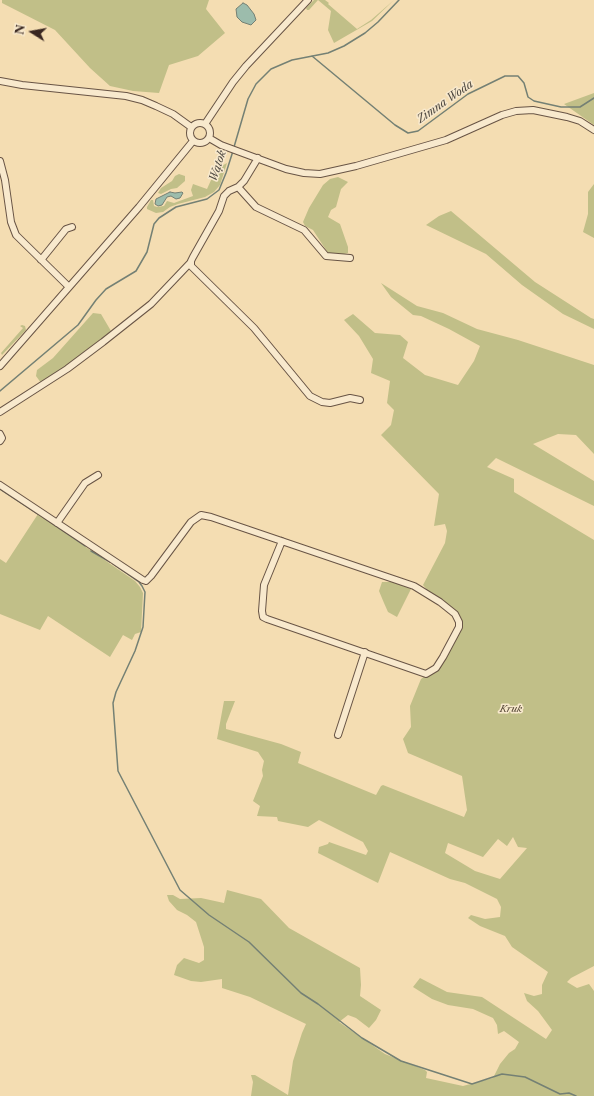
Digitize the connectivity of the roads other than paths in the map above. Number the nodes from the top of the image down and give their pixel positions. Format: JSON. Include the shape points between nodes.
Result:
{"nodes":[{"id":1,"x":308,"y":0,"type":"edge"},
{"id":2,"x":0,"y":82,"type":"edge"},
{"id":3,"x":205,"y":124,"type":"junction"},
{"id":4,"x":191,"y":127,"type":"junction"},
{"id":5,"x":594,"y":130,"type":"edge"},
{"id":6,"x":209,"y":138,"type":"junction"},
{"id":7,"x":193,"y":141,"type":"junction"},
{"id":8,"x":258,"y":158,"type":"junction"},
{"id":9,"x":0,"y":161,"type":"edge"},
{"id":10,"x":238,"y":187,"type":"junction"},
{"id":11,"x":72,"y":227,"type":"dead end"},
{"id":12,"x":350,"y":258,"type":"dead end"},
{"id":13,"x":41,"y":260,"type":"junction"},
{"id":14,"x":190,"y":264,"type":"junction"},
{"id":15,"x":69,"y":287,"type":"junction"},
{"id":16,"x":0,"y":366,"type":"edge"},
{"id":17,"x":360,"y":400,"type":"dead end"},
{"id":18,"x":0,"y":412,"type":"edge"},
{"id":19,"x":0,"y":434,"type":"edge"},
{"id":20,"x":0,"y":441,"type":"edge"},
{"id":21,"x":98,"y":474,"type":"dead end"},
{"id":22,"x":0,"y":484,"type":"edge"},
{"id":23,"x":57,"y":523,"type":"junction"},
{"id":24,"x":282,"y":541,"type":"junction"},
{"id":25,"x":365,"y":652,"type":"junction"},
{"id":26,"x":338,"y":735,"type":"dead end"}],
"edges":[{"from":1,"to":3,"type":"street","via":[[246,66]]},
{"from":2,"to":4,"type":"street","via":[[126,96],[173,114]]},
{"from":3,"to":4,"type":"street","via":[[199,123]]},
{"from":3,"to":6,"type":"street","via":[[209,129]]},
{"from":4,"to":7,"type":"street","via":[[189,133]]},
{"from":5,"to":8,"type":"street","via":[[580,121],[567,117],[523,110],[509,112],[446,140],[320,174],[298,172]]},
{"from":6,"to":7,"type":"street","via":[[200,143]]},
{"from":6,"to":8,"type":"street"},
{"from":7,"to":15,"type":"street","via":[[140,207]]},
{"from":8,"to":10,"type":"street"},
{"from":9,"to":13,"type":"street","via":[[13,228],[16,235]]},
{"from":10,"to":12,"type":"street","via":[[256,208],[304,230],[326,256]]},
{"from":10,"to":14,"type":"street","via":[[224,196],[219,211]]},
{"from":11,"to":13,"type":"street","via":[[66,229]]},
{"from":13,"to":15,"type":"street"},
{"from":14,"to":17,"type":"street","via":[[254,328],[310,396],[330,403],[350,398]]},
{"from":14,"to":18,"type":"street","via":[[151,304],[103,342],[67,369]]},
{"from":15,"to":16,"type":"street"},
{"from":19,"to":20,"type":"street"},
{"from":21,"to":23,"type":"street","via":[[85,483]]},
{"from":22,"to":23,"type":"street"},
{"from":23,"to":24,"type":"street","via":[[146,581],[190,522],[198,516],[212,517]]},
{"from":24,"to":25,"type":"street","via":[[264,585],[264,617]]},
{"from":24,"to":25,"type":"street","via":[[414,586],[457,616],[459,627],[443,657],[436,668],[426,674]]},
{"from":25,"to":26,"type":"street"}]}
